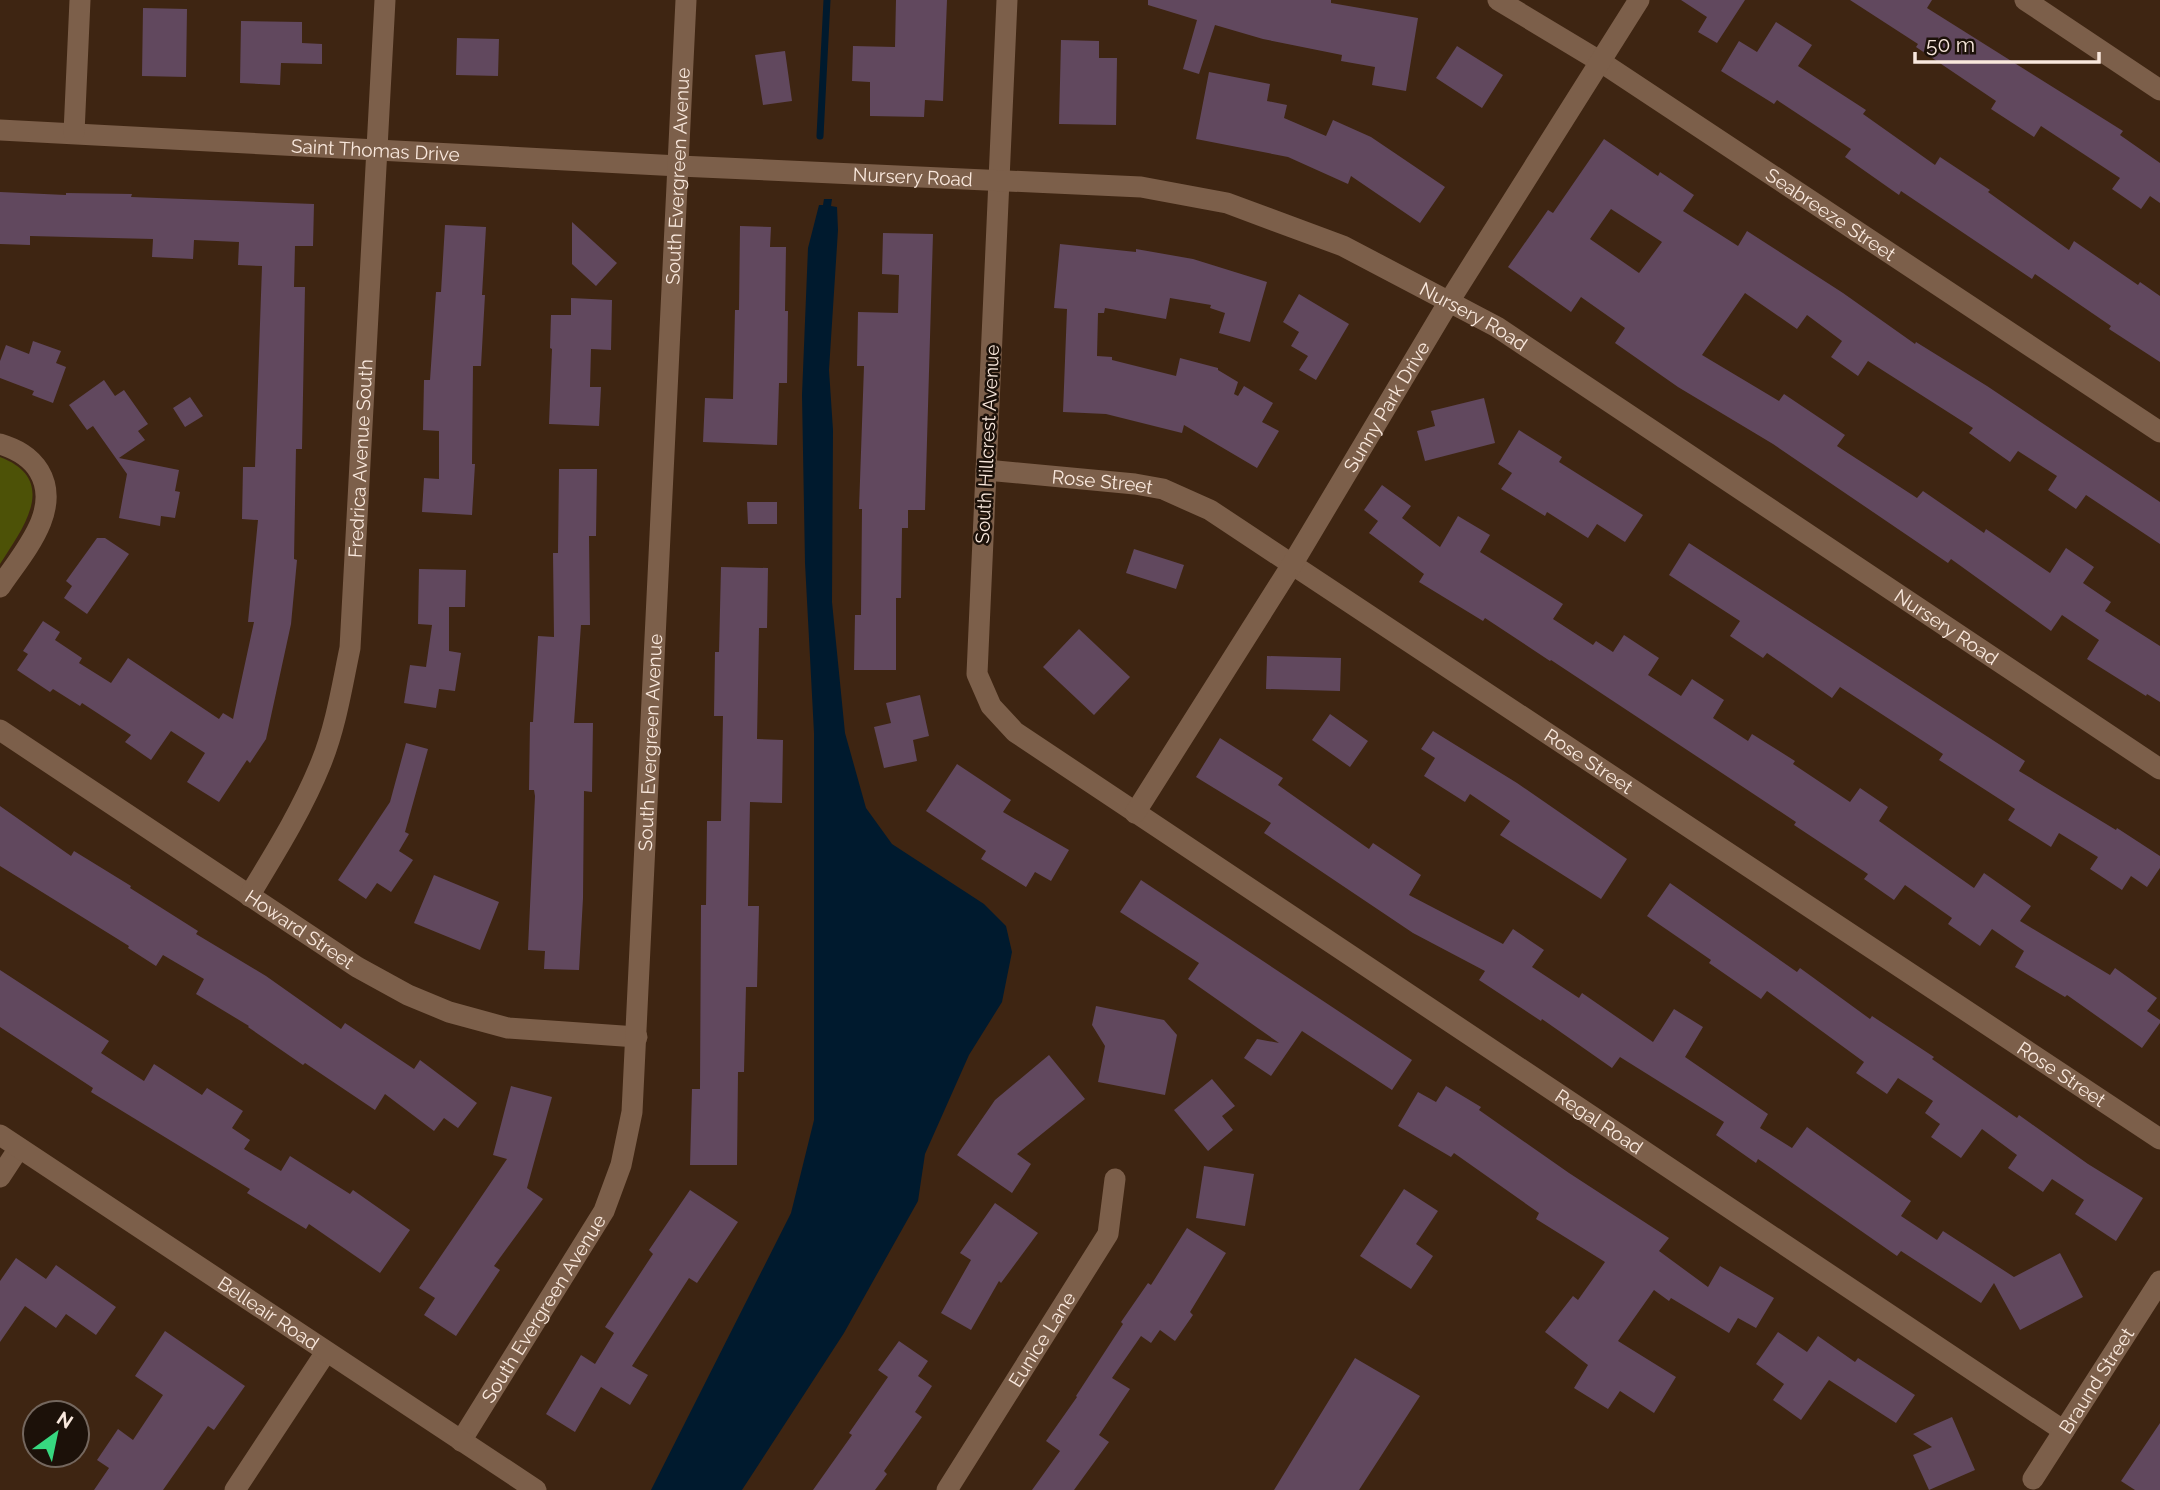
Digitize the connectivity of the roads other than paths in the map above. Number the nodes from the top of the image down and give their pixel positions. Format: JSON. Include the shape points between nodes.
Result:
{"nodes":[{"id":1,"x":80,"y":0,"type":"edge"},
{"id":2,"x":385,"y":0,"type":"edge"},
{"id":3,"x":686,"y":0,"type":"edge"},
{"id":4,"x":1007,"y":0,"type":"edge"},
{"id":5,"x":1498,"y":0,"type":"edge"},
{"id":6,"x":1639,"y":0,"type":"edge"},
{"id":7,"x":2025,"y":0,"type":"edge"},
{"id":8,"x":1601,"y":62,"type":"junction"},
{"id":9,"x":2160,"y":89,"type":"edge"},
{"id":10,"x":0,"y":130,"type":"edge"},
{"id":11,"x":74,"y":133,"type":"junction"},
{"id":12,"x":379,"y":150,"type":"junction"},
{"id":13,"x":679,"y":166,"type":"junction"},
{"id":14,"x":1000,"y":179,"type":"junction"},
{"id":15,"x":1450,"y":300,"type":"junction"},
{"id":16,"x":2160,"y":432,"type":"edge"},
{"id":17,"x":0,"y":444,"type":"edge"},
{"id":18,"x":986,"y":470,"type":"junction"},
{"id":19,"x":1293,"y":564,"type":"junction"},
{"id":20,"x":0,"y":587,"type":"edge"},
{"id":21,"x":0,"y":730,"type":"edge"},
{"id":22,"x":2160,"y":769,"type":"edge"},
{"id":23,"x":1135,"y":813,"type":"junction"},
{"id":24,"x":249,"y":896,"type":"junction"},
{"id":25,"x":637,"y":1037,"type":"junction"},
{"id":26,"x":0,"y":1135,"type":"edge"},
{"id":27,"x":2160,"y":1139,"type":"edge"},
{"id":28,"x":19,"y":1148,"type":"junction"},
{"id":29,"x":0,"y":1177,"type":"edge"},
{"id":30,"x":1115,"y":1179,"type":"dead end"},
{"id":31,"x":2160,"y":1281,"type":"edge"},
{"id":32,"x":326,"y":1352,"type":"junction"},
{"id":33,"x":2064,"y":1431,"type":"junction"},
{"id":34,"x":461,"y":1441,"type":"junction"},
{"id":35,"x":2033,"y":1479,"type":"dead end"},
{"id":36,"x":235,"y":1490,"type":"edge"},
{"id":37,"x":536,"y":1490,"type":"edge"},
{"id":38,"x":947,"y":1490,"type":"edge"}],
"edges":[{"from":1,"to":11,"type":"street"},
{"from":2,"to":12,"type":"street","name":"Fredrica Avenue South"},
{"from":3,"to":13,"type":"street","name":"South Evergreen Avenue"},
{"from":4,"to":14,"type":"street","name":"South Hillcrest Avenue"},
{"from":5,"to":8,"type":"street","name":"Seabreeze Street"},
{"from":6,"to":8,"type":"street","name":"Sunny Park Drive"},
{"from":7,"to":9,"type":"street"},
{"from":8,"to":15,"type":"street","name":"Sunny Park Drive"},
{"from":8,"to":16,"type":"street","name":"Seabreeze Street"},
{"from":10,"to":11,"type":"street","name":"Saint Thomas Drive"},
{"from":11,"to":12,"type":"street","name":"Saint Thomas Drive"},
{"from":12,"to":13,"type":"street","name":"Saint Thomas Drive"},
{"from":12,"to":24,"type":"street","name":"Fredrica Avenue South","via":[[350,648],[321,762],[293,824]]},
{"from":13,"to":14,"type":"street","name":"Nursery Road"},
{"from":13,"to":25,"type":"street","name":"South Evergreen Avenue"},
{"from":14,"to":15,"type":"street","name":"Nursery Road","via":[[1141,187],[1227,204],[1343,246]]},
{"from":14,"to":18,"type":"street","name":"South Hillcrest Avenue"},
{"from":15,"to":19,"type":"street","name":"Sunny Park Drive"},
{"from":15,"to":22,"type":"street","name":"Nursery Road"},
{"from":17,"to":20,"type":"street","via":[[34,462],[44,480],[48,503],[38,528]]},
{"from":18,"to":19,"type":"street","name":"Rose Street","via":[[1163,489],[1210,510]]},
{"from":18,"to":23,"type":"street","name":"South Hillcrest Avenue","via":[[977,674],[991,706],[1014,732]]},
{"from":19,"to":23,"type":"street","name":"Sunny Park Drive"},
{"from":19,"to":27,"type":"street","name":"Rose Street"},
{"from":21,"to":24,"type":"street","name":"Howard Street"},
{"from":23,"to":33,"type":"street","name":"Regal Road"},
{"from":24,"to":25,"type":"street","name":"Howard Street","via":[[357,967],[449,1012],[508,1028]]},
{"from":25,"to":34,"type":"street","name":"South Evergreen Avenue","via":[[632,1112],[621,1165],[604,1211]]},
{"from":26,"to":28,"type":"street","name":"Belleair Road"},
{"from":28,"to":29,"type":"street"},
{"from":28,"to":32,"type":"street","name":"Belleair Road"},
{"from":30,"to":38,"type":"street","name":"Eunice Lane","via":[[1108,1234]]},
{"from":31,"to":33,"type":"street","name":"Braund Street"},
{"from":32,"to":34,"type":"street","name":"Belleair Road"},
{"from":32,"to":36,"type":"street"},
{"from":33,"to":35,"type":"street","name":"Braund Street"},
{"from":34,"to":37,"type":"street","name":"Belleair Road"}]}
